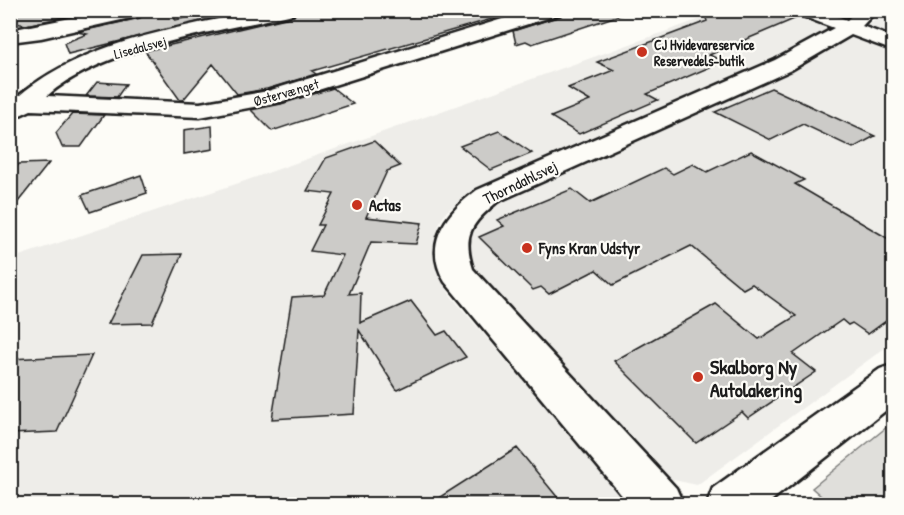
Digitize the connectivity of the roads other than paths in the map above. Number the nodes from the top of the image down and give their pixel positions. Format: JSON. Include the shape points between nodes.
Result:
{"nodes":[{"id":1,"x":139,"y":10,"type":"edge"},
{"id":2,"x":286,"y":10,"type":"edge"},
{"id":3,"x":553,"y":10,"type":"edge"},
{"id":4,"x":804,"y":10,"type":"edge"},
{"id":5,"x":858,"y":19,"type":"edge"},
{"id":6,"x":10,"y":36,"type":"edge"},
{"id":7,"x":894,"y":45,"type":"edge"},
{"id":8,"x":15,"y":108,"type":"edge"},
{"id":9,"x":894,"y":381,"type":"edge"},
{"id":10,"x":659,"y":504,"type":"edge"},
{"id":11,"x":730,"y":504,"type":"edge"}],
"edges":[{"from":1,"to":6,"type":"street"},
{"from":2,"to":8,"type":"street","name":"Lisedalsvej","via":[[97,59],[47,85]]},
{"from":3,"to":8,"type":"street","name":"Østervænget","via":[[272,98],[236,105],[182,110]]},
{"from":4,"to":5,"type":"street"},
{"from":5,"to":7,"type":"street"},
{"from":5,"to":10,"type":"street","name":"Thorndahlsvej","via":[[783,65],[487,196],[464,214],[455,229],[450,252],[457,274]]},
{"from":9,"to":11,"type":"street"}]}
